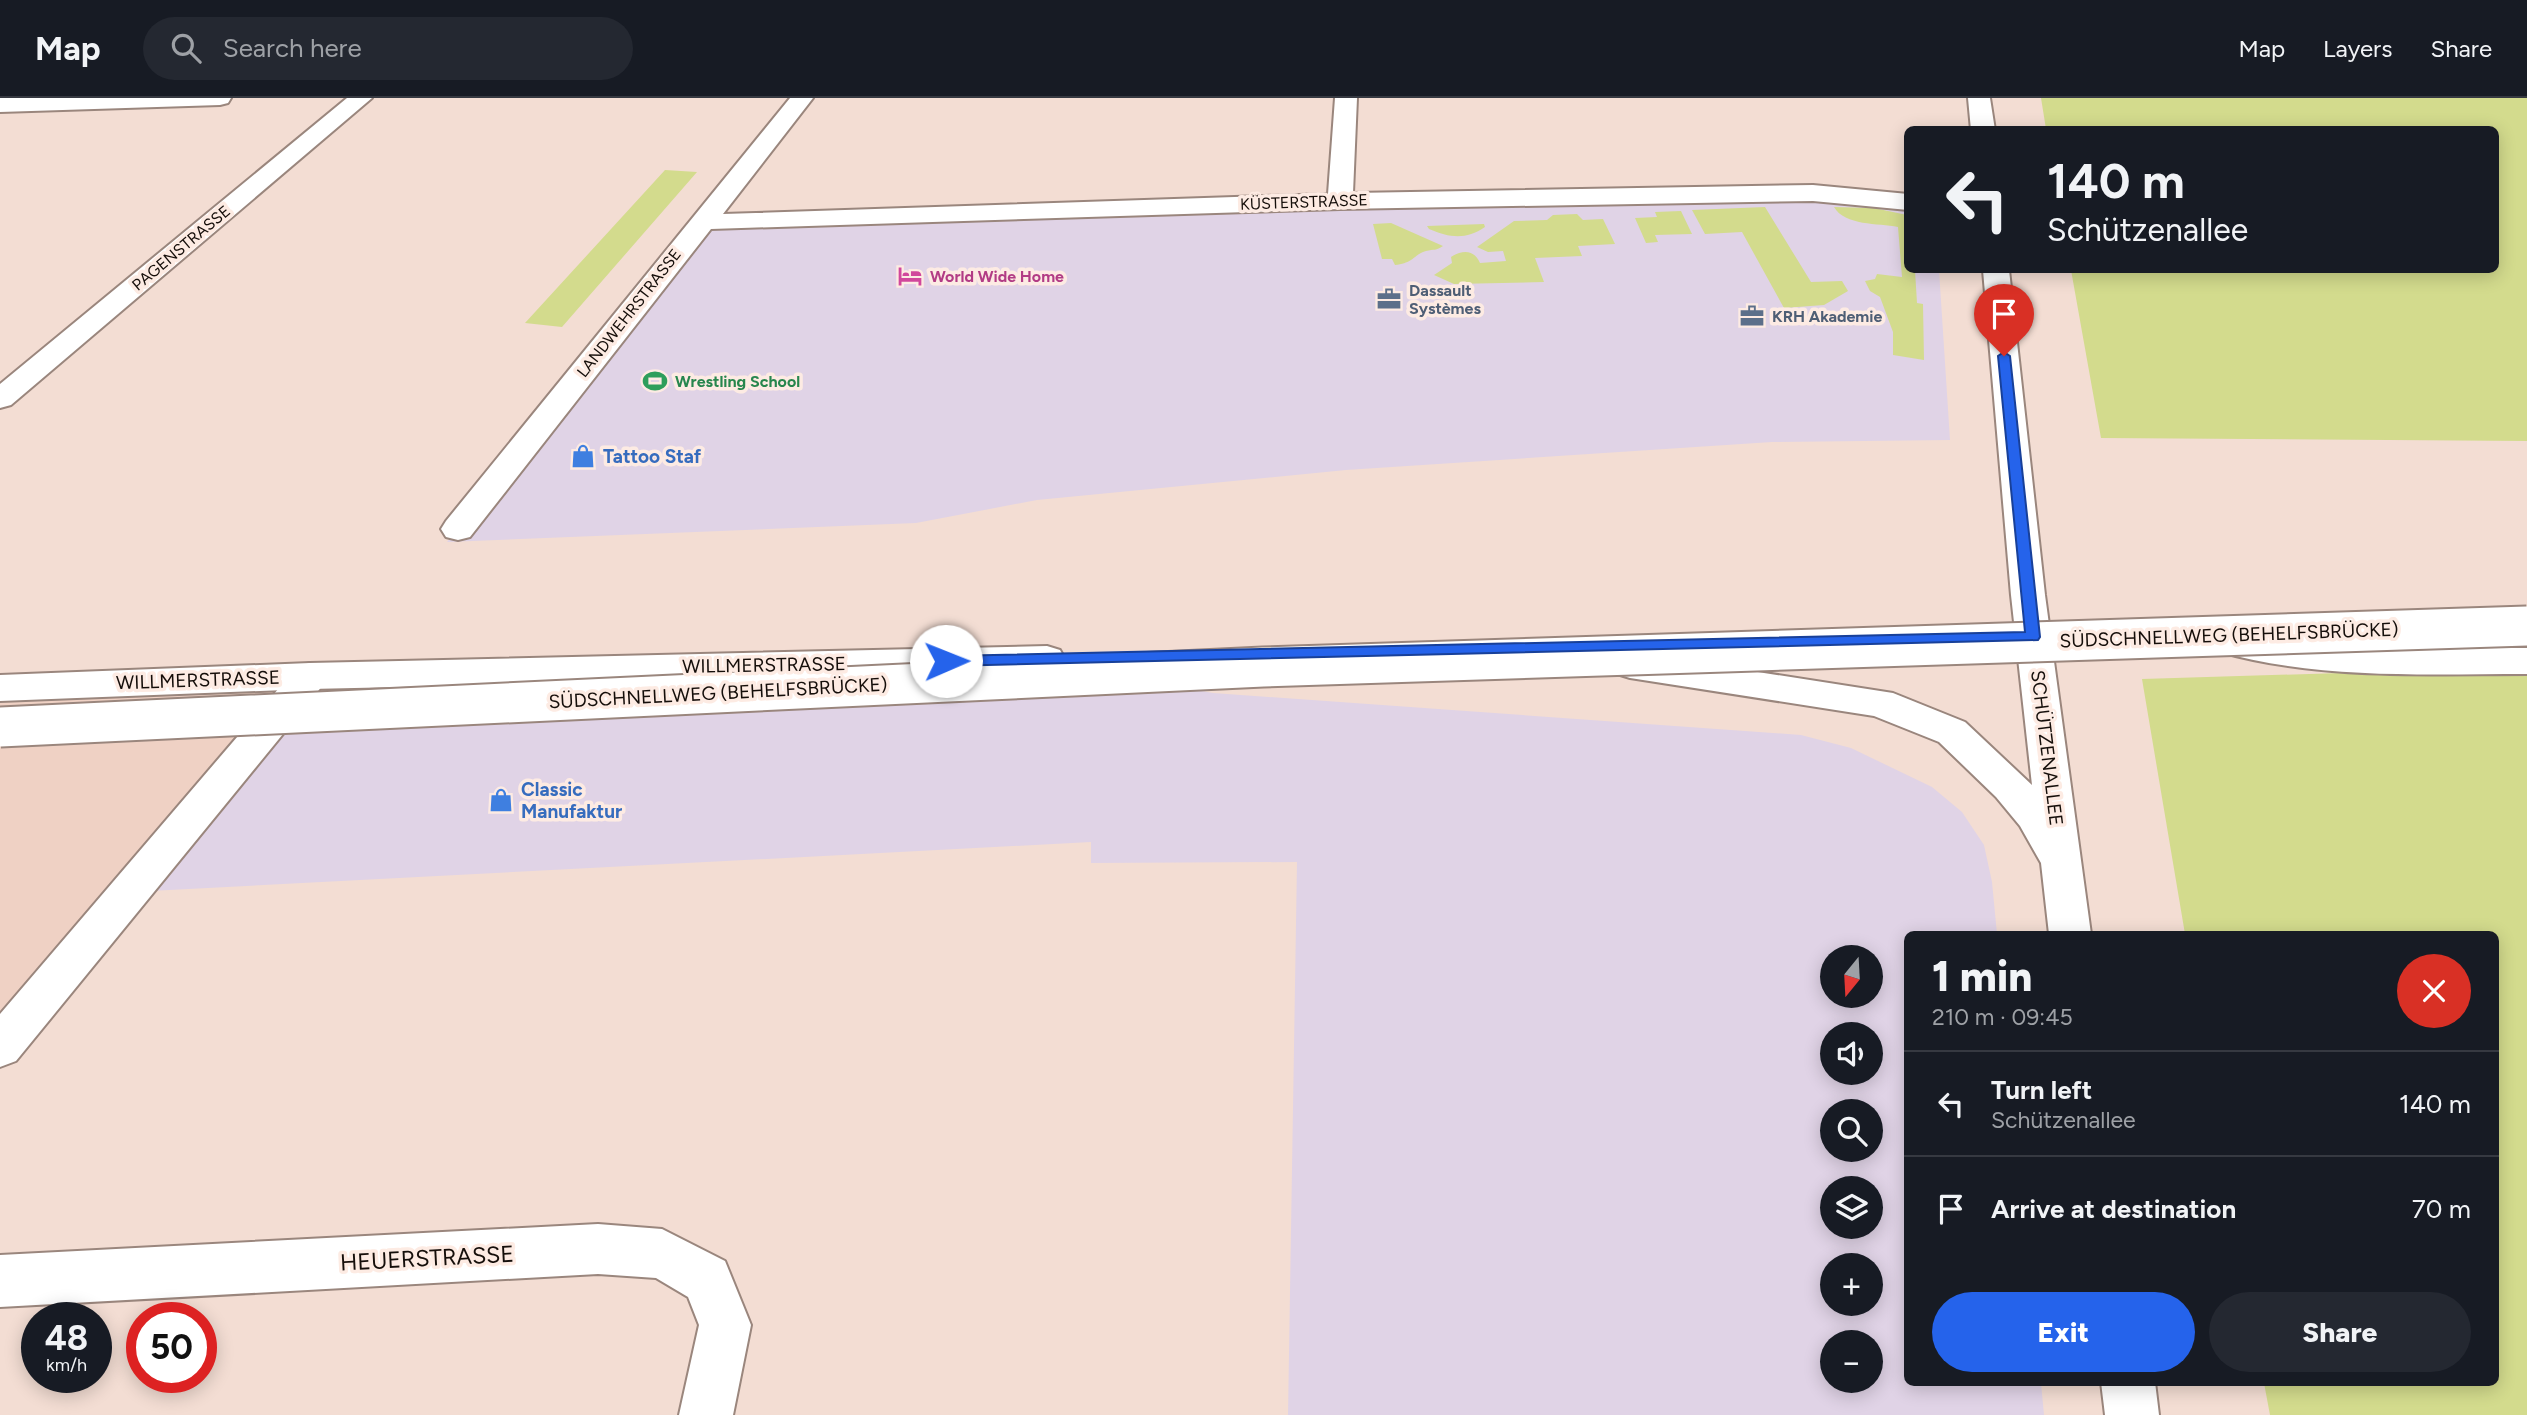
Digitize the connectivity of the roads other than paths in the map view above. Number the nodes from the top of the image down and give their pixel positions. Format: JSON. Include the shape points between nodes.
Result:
{"nodes":[{"id":1,"x":220,"y":98,"type":"edge"},
{"id":2,"x":361,"y":98,"type":"edge"},
{"id":3,"x":802,"y":98,"type":"edge"},
{"id":4,"x":1346,"y":98,"type":"edge"},
{"id":5,"x":1979,"y":98,"type":"edge"},
{"id":6,"x":0,"y":105,"type":"edge"},
{"id":7,"x":1982,"y":126,"type":"edge"},
{"id":8,"x":1340,"y":201,"type":"junction"},
{"id":9,"x":1904,"y":202,"type":"edge"},
{"id":10,"x":701,"y":222,"type":"junction"},
{"id":11,"x":1996,"y":273,"type":"edge"},
{"id":12,"x":0,"y":398,"type":"edge"},
{"id":13,"x":458,"y":529,"type":"dead end"},
{"id":14,"x":2527,"y":605,"type":"edge"},
{"id":15,"x":2527,"y":626,"type":"edge"},
{"id":16,"x":2033,"y":637,"type":"junction"},
{"id":17,"x":1517,"y":648,"type":"junction"},
{"id":18,"x":2527,"y":661,"type":"edge"},
{"id":19,"x":310,"y":676,"type":"junction"},
{"id":20,"x":0,"y":688,"type":"edge"},
{"id":21,"x":0,"y":705,"type":"edge"},
{"id":22,"x":0,"y":727,"type":"edge"},
{"id":23,"x":2062,"y":862,"type":"junction"},
{"id":24,"x":2070,"y":931,"type":"edge"},
{"id":25,"x":1,"y":1045,"type":"edge"},
{"id":26,"x":0,"y":1281,"type":"edge"},
{"id":27,"x":2128,"y":1386,"type":"edge"},
{"id":28,"x":706,"y":1415,"type":"edge"},
{"id":29,"x":2132,"y":1415,"type":"edge"}],
"edges":[{"from":1,"to":6,"type":"main road"},
{"from":2,"to":12,"type":"main road","name":"PAGENSTRASSE"},
{"from":3,"to":10,"type":"main road","name":"LANDWEHRSTRASSE"},
{"from":4,"to":8,"type":"main road"},
{"from":5,"to":7,"type":"main road"},
{"from":8,"to":9,"type":"main road","name":"KÜSTERSTRASSE","via":[[1813,193]]},
{"from":8,"to":10,"type":"main road","name":"KÜSTERSTRASSE"},
{"from":10,"to":13,"type":"main road","name":"LANDWEHRSTRASSE"},
{"from":11,"to":16,"type":"main road","name":"SCHÜTZENALLEE"},
{"from":14,"to":21,"type":"main road","name":"SÜDSCHNELLWEG (BEHELFSBRÜCKE)","via":[[1260,647]]},
{"from":15,"to":22,"type":"main road","name":"SÜDSCHNELLWEG (BEHELFSBRÜCKE)","bridge":true,"via":[[1263,667]]},
{"from":16,"to":17,"type":"main road","name":"WILLMERSTRASSE"},
{"from":16,"to":18,"type":"main road","name":"WILLMERSTRASSE","via":[[2172,633],[2324,659]]},
{"from":16,"to":23,"type":"main road","name":"SCHÜTZENALLEE"},
{"from":17,"to":19,"type":"main road","name":"WILLMERSTRASSE"},
{"from":17,"to":23,"type":"main road","via":[[1880,703],[1952,732],[1976,752],[2034,815]]},
{"from":19,"to":20,"type":"main road","name":"WILLMERSTRASSE"},
{"from":19,"to":25,"type":"main road"},
{"from":23,"to":24,"type":"main road","name":"SCHÜTZENALLEE"},
{"from":26,"to":28,"type":"main road","name":"HEUERSTRASSE","via":[[598,1249],[662,1254],[707,1279],[725,1325]]},
{"from":27,"to":29,"type":"main road"}]}
